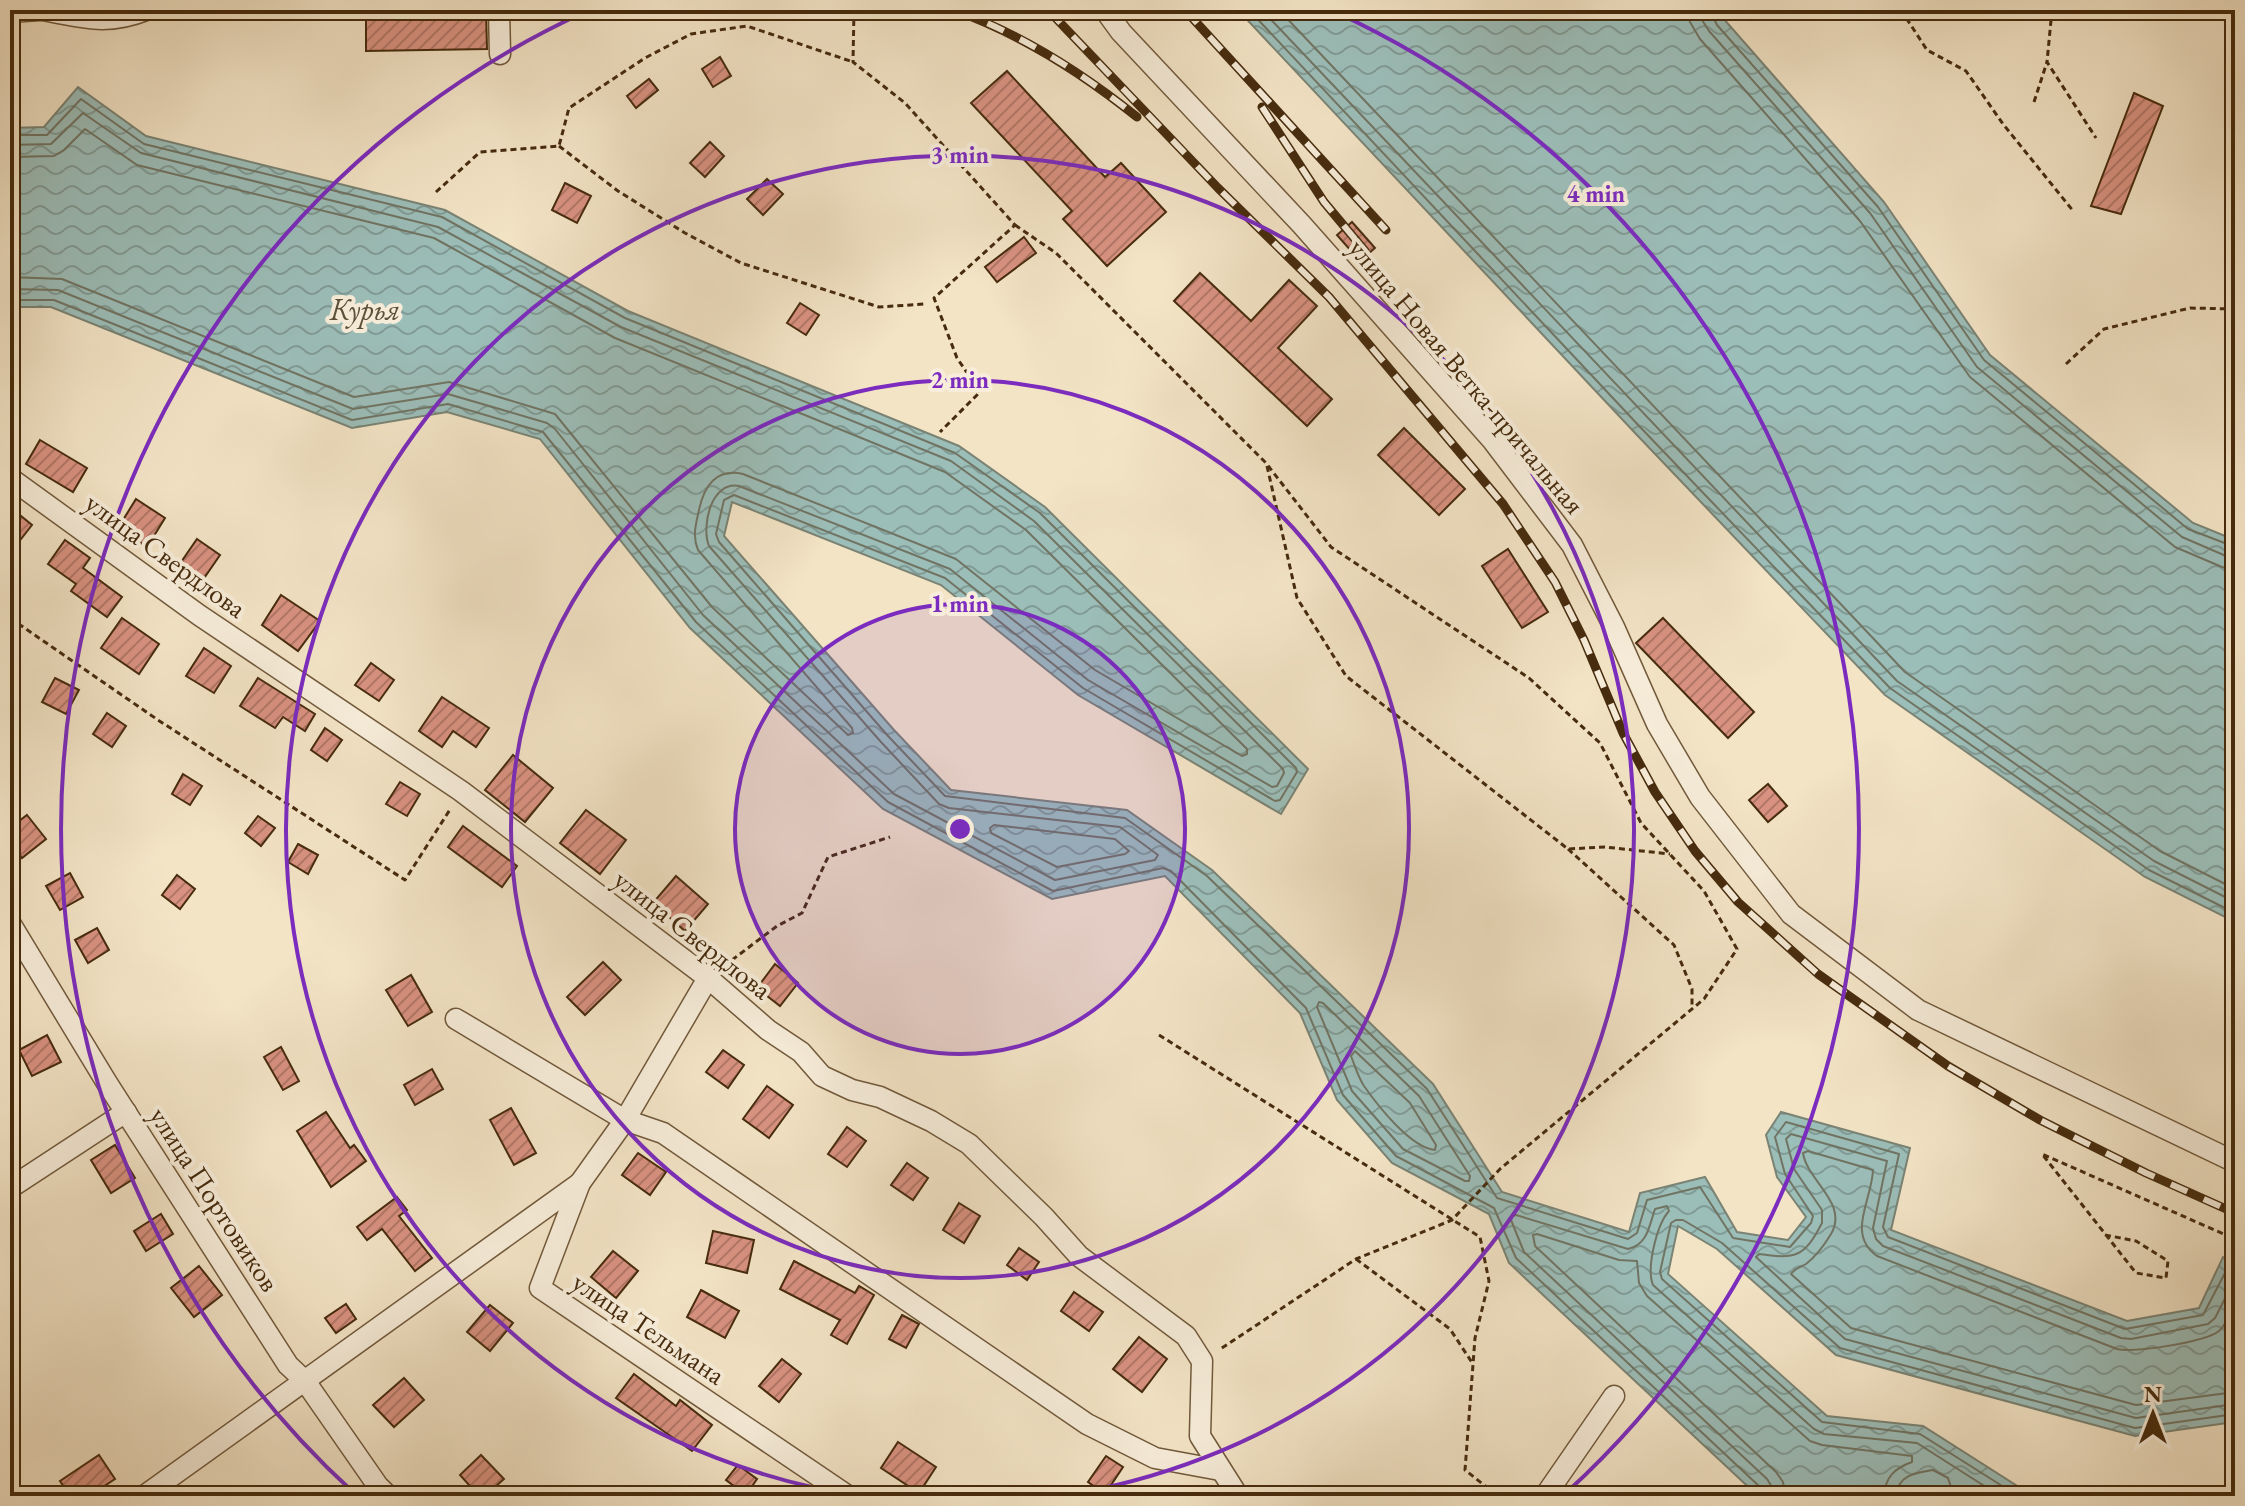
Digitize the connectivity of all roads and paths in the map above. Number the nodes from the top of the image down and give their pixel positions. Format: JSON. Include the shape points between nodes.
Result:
{"nodes":[{"id":1,"x":40,"y":10,"type":"edge"},
{"id":2,"x":146,"y":10,"type":"edge"},
{"id":3,"x":499,"y":10,"type":"edge"},
{"id":4,"x":854,"y":10,"type":"edge"},
{"id":5,"x":1105,"y":10,"type":"edge"},
{"id":6,"x":1901,"y":10,"type":"edge"},
{"id":7,"x":2052,"y":10,"type":"edge"},
{"id":8,"x":10,"y":12,"type":"edge"},
{"id":9,"x":500,"y":54,"type":"dead end"},
{"id":10,"x":853,"y":62,"type":"junction"},
{"id":11,"x":2047,"y":62,"type":"junction"},
{"id":12,"x":2034,"y":102,"type":"dead end"},
{"id":13,"x":2096,"y":138,"type":"dead end"},
{"id":14,"x":559,"y":146,"type":"junction"},
{"id":15,"x":436,"y":192,"type":"dead end"},
{"id":16,"x":2074,"y":212,"type":"dead end"},
{"id":17,"x":1015,"y":225,"type":"junction"},
{"id":18,"x":925,"y":304,"type":"dead end"},
{"id":19,"x":2235,"y":309,"type":"edge"},
{"id":20,"x":2066,"y":364,"type":"dead end"},
{"id":21,"x":940,"y":432,"type":"dead end"},
{"id":22,"x":1266,"y":463,"type":"junction"},
{"id":23,"x":10,"y":478,"type":"edge"},
{"id":24,"x":10,"y":618,"type":"edge"},
{"id":25,"x":461,"y":791,"type":"junction"},
{"id":26,"x":890,"y":837,"type":"dead end"},
{"id":27,"x":1568,"y":849,"type":"junction"},
{"id":28,"x":1670,"y":854,"type":"junction"},
{"id":29,"x":10,"y":923,"type":"edge"},
{"id":30,"x":708,"y":978,"type":"junction"},
{"id":31,"x":1692,"y":1009,"type":"junction"},
{"id":32,"x":456,"y":1019,"type":"dead end"},
{"id":33,"x":1159,"y":1035,"type":"dead end"},
{"id":34,"x":126,"y":1112,"type":"junction"},
{"id":35,"x":625,"y":1120,"type":"junction"},
{"id":36,"x":2235,"y":1162,"type":"edge"},
{"id":37,"x":580,"y":1183,"type":"junction"},
{"id":38,"x":10,"y":1188,"type":"edge"},
{"id":39,"x":1452,"y":1220,"type":"junction"},
{"id":40,"x":2105,"y":1235,"type":"junction"},
{"id":41,"x":2235,"y":1239,"type":"edge"},
{"id":42,"x":1356,"y":1259,"type":"junction"},
{"id":43,"x":1202,"y":1361,"type":"junction"},
{"id":44,"x":1473,"y":1364,"type":"junction"},
{"id":45,"x":305,"y":1381,"type":"junction"},
{"id":46,"x":1614,"y":1396,"type":"dead end"},
{"id":47,"x":1220,"y":1470,"type":"junction"},
{"id":48,"x":144,"y":1496,"type":"edge"},
{"id":49,"x":388,"y":1496,"type":"edge"},
{"id":50,"x":848,"y":1496,"type":"edge"},
{"id":51,"x":1238,"y":1496,"type":"edge"},
{"id":52,"x":1498,"y":1496,"type":"edge"},
{"id":53,"x":1545,"y":1496,"type":"edge"}],
"edges":[{"from":1,"to":2,"type":"street","via":[[96,20],[123,19]]},
{"from":1,"to":8,"type":"street"},
{"from":3,"to":9,"type":"street"},
{"from":4,"to":10,"type":"path"},
{"from":5,"to":36,"type":"street","name":"улица Новая Ветка-причальная","via":[[1493,441],[1563,533],[1614,627],[1657,724],[1700,797],[1791,914],[1918,1010]]},
{"from":6,"to":16,"type":"path","via":[[1927,50],[1966,71]]},
{"from":7,"to":11,"type":"path"},
{"from":10,"to":14,"type":"path","via":[[747,26],[691,34],[569,108]]},
{"from":10,"to":17,"type":"path","via":[[905,103]]},
{"from":11,"to":12,"type":"path"},
{"from":11,"to":13,"type":"path"},
{"from":14,"to":15,"type":"path","via":[[480,152]]},
{"from":14,"to":18,"type":"path","via":[[618,191],[741,263],[879,307]]},
{"from":17,"to":21,"type":"path","via":[[934,298],[957,358],[980,392]]},
{"from":17,"to":22,"type":"path","via":[[1056,253]]},
{"from":19,"to":20,"type":"path","via":[[2190,308],[2104,329]]},
{"from":22,"to":27,"type":"path","via":[[1297,598],[1346,676]]},
{"from":22,"to":28,"type":"path","via":[[1331,547],[1529,678],[1600,743],[1641,823]]},
{"from":23,"to":25,"type":"street","name":"улица Свердлова","via":[[199,615]]},
{"from":24,"to":25,"type":"path","via":[[405,880]]},
{"from":25,"to":30,"type":"street","name":"улица Свердлова"},
{"from":26,"to":30,"type":"path","via":[[828,857],[802,913]]},
{"from":27,"to":28,"type":"path"},
{"from":27,"to":31,"type":"path","via":[[1674,945],[1692,989]]},
{"from":28,"to":31,"type":"path","via":[[1704,891],[1737,949]]},
{"from":29,"to":34,"type":"street","name":"улица Портовиков"},
{"from":30,"to":35,"type":"street","name":"улица Тельмана"},
{"from":30,"to":43,"type":"street","name":"улица Свердлова","via":[[801,1052],[822,1076],[880,1097],[969,1144],[1079,1256],[1186,1336]]},
{"from":31,"to":39,"type":"path","via":[[1500,1169]]},
{"from":32,"to":35,"type":"street"},
{"from":33,"to":39,"type":"path"},
{"from":34,"to":38,"type":"street"},
{"from":34,"to":45,"type":"street","name":"улица Портовиков","via":[[288,1365]]},
{"from":35,"to":37,"type":"street","name":"улица Тельмана"},
{"from":35,"to":47,"type":"street","via":[[663,1133],[1087,1424],[1155,1458]]},
{"from":37,"to":45,"type":"street"},
{"from":37,"to":50,"type":"street","name":"улица Тельмана","via":[[540,1288]]},
{"from":39,"to":42,"type":"path"},
{"from":39,"to":44,"type":"path","via":[[1480,1237],[1489,1281]]},
{"from":40,"to":40,"type":"path","via":[[2136,1273],[2166,1278],[2168,1261],[2136,1241]]},
{"from":40,"to":41,"type":"path","via":[[2042,1154]]},
{"from":42,"to":43,"type":"path"},
{"from":42,"to":44,"type":"path","via":[[1450,1329]]},
{"from":43,"to":47,"type":"street","via":[[1200,1436]]},
{"from":44,"to":52,"type":"path","via":[[1465,1470]]},
{"from":45,"to":48,"type":"street"},
{"from":45,"to":49,"type":"street","name":"улица Портовиков"},
{"from":46,"to":53,"type":"street"},
{"from":47,"to":51,"type":"street"}]}
